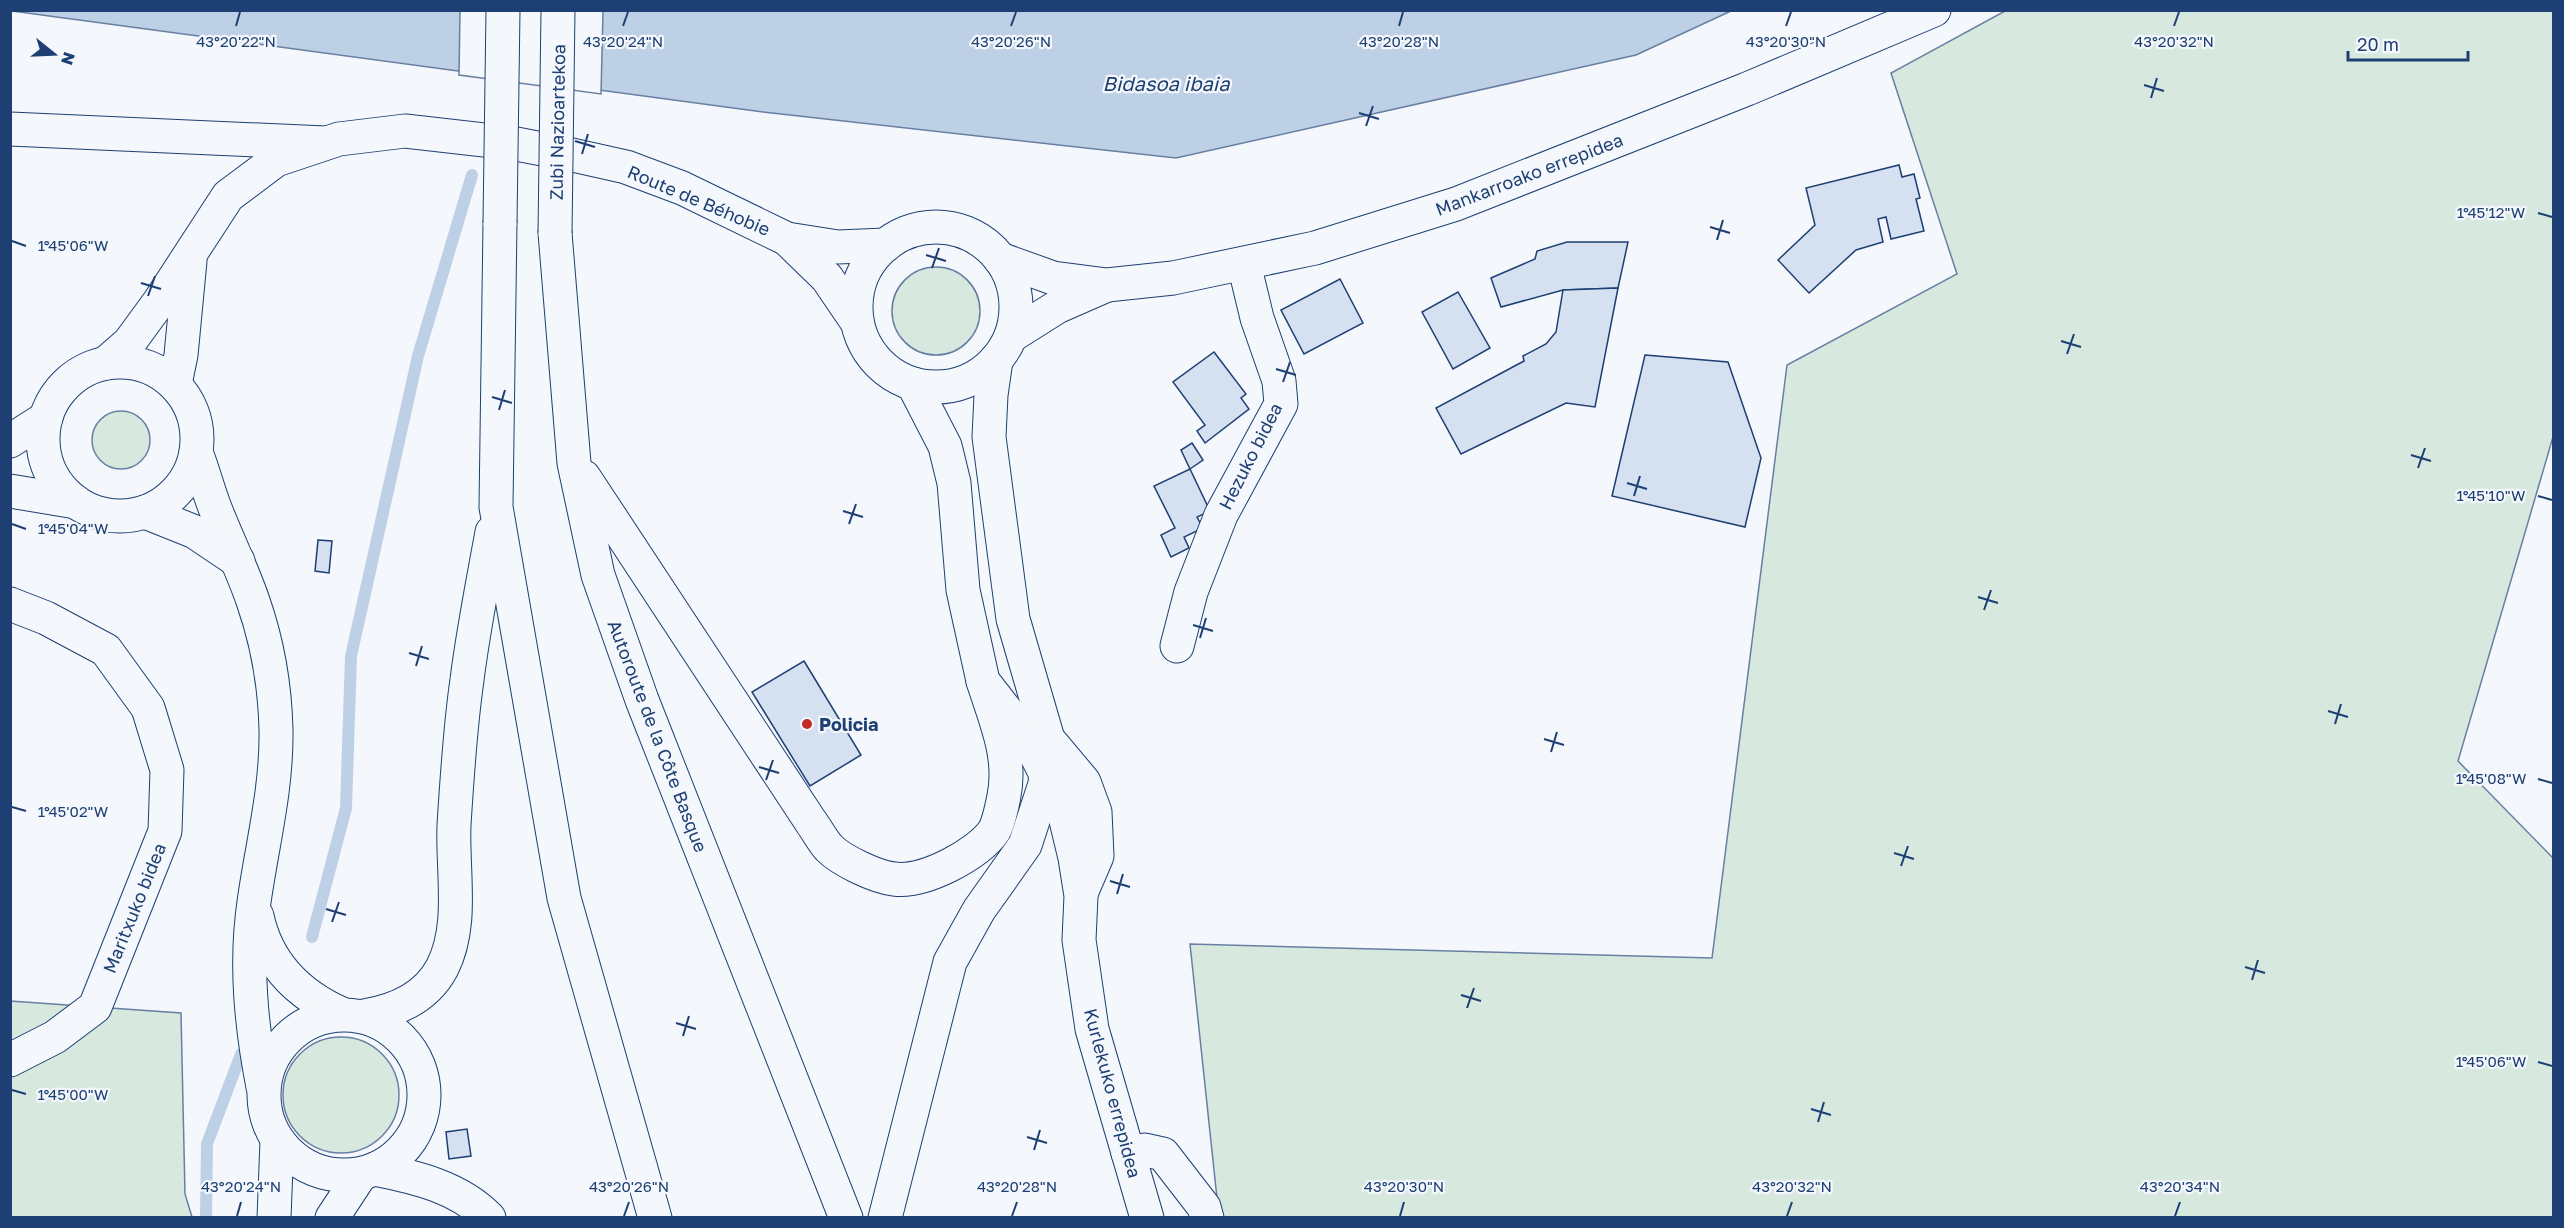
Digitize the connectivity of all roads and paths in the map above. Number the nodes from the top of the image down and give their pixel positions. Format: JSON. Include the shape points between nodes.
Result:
{"nodes":[{"id":1,"x":503,"y":10,"type":"edge"},
{"id":2,"x":558,"y":10,"type":"edge"},
{"id":3,"x":1934,"y":10,"type":"edge"},
{"id":4,"x":10,"y":129,"type":"edge"},
{"id":5,"x":327,"y":143,"type":"junction"},
{"id":6,"x":555,"y":233,"type":"joint"},
{"id":7,"x":787,"y":239,"type":"junction"},
{"id":8,"x":886,"y":245,"type":"junction"},
{"id":9,"x":191,"y":254,"type":"junction"},
{"id":10,"x":1000,"y":260,"type":"junction"},
{"id":11,"x":1244,"y":264,"type":"junction"},
{"id":12,"x":1107,"y":285,"type":"junction"},
{"id":13,"x":857,"y":322,"type":"junction"},
{"id":14,"x":1004,"y":348,"type":"junction"},
{"id":15,"x":106,"y":363,"type":"junction"},
{"id":16,"x":175,"y":384,"type":"junction"},
{"id":17,"x":913,"y":384,"type":"junction"},
{"id":18,"x":46,"y":418,"type":"junction"},
{"id":19,"x":10,"y":441,"type":"edge"},
{"id":20,"x":196,"y":452,"type":"junction"},
{"id":21,"x":574,"y":463,"type":"junction"},
{"id":22,"x":10,"y":491,"type":"edge"},
{"id":23,"x":76,"y":502,"type":"junction"},
{"id":24,"x":496,"y":507,"type":"junction"},
{"id":25,"x":145,"y":512,"type":"junction"},
{"id":26,"x":238,"y":561,"type":"junction"},
{"id":27,"x":10,"y":604,"type":"edge"},
{"id":28,"x":1177,"y":646,"type":"dead end"},
{"id":29,"x":983,"y":681,"type":"junction"},
{"id":30,"x":1048,"y":739,"type":"junction"},
{"id":31,"x":1046,"y":774,"type":"junction"},
{"id":32,"x":1081,"y":896,"type":"junction"},
{"id":33,"x":254,"y":902,"type":"junction"},
{"id":34,"x":353,"y":1015,"type":"junction"},
{"id":35,"x":10,"y":1060,"type":"edge"},
{"id":36,"x":263,"y":1087,"type":"junction"},
{"id":37,"x":277,"y":1141,"type":"junction"},
{"id":38,"x":1128,"y":1153,"type":"junction"},
{"id":39,"x":368,"y":1172,"type":"junction"},
{"id":40,"x":274,"y":1218,"type":"edge"},
{"id":41,"x":332,"y":1218,"type":"edge"},
{"id":42,"x":489,"y":1218,"type":"edge"},
{"id":43,"x":655,"y":1218,"type":"edge"},
{"id":44,"x":846,"y":1218,"type":"edge"},
{"id":45,"x":885,"y":1218,"type":"edge"},
{"id":46,"x":1147,"y":1218,"type":"edge"},
{"id":47,"x":1208,"y":1218,"type":"edge"}],
"edges":[{"from":1,"to":24,"type":"main road","bridge":true},
{"from":2,"to":6,"type":"main road","name":"Zubi Nazioartekoa","bridge":true},
{"from":3,"to":11,"type":"main road","name":"Mankarroako errepidea","via":[[1456,204],[1316,248]]},
{"from":4,"to":5,"type":"main road"},
{"from":5,"to":7,"type":"main road","name":"Route de Béhobie","via":[[405,131],[568,154],[626,167],[682,188]]},
{"from":5,"to":9,"type":"main road","name":"Route de Béhobie","via":[[276,160],[228,196]]},
{"from":6,"to":21,"type":"main road","name":"Autoroute de la Côte Basque"},
{"from":7,"to":8,"type":"main road","name":"Route de Béhobie","via":[[838,247]]},
{"from":7,"to":13,"type":"main road","name":"Route de Béhobie","via":[[827,278]]},
{"from":8,"to":10,"type":"main road","via":[[925,228],[947,228],[986,244]]},
{"from":8,"to":13,"type":"main road","via":[[861,280]]},
{"from":9,"to":15,"type":"main road","name":"Route de Béhobie","via":[[129,343]]},
{"from":9,"to":16,"type":"main road","name":"Route de Béhobie"},
{"from":10,"to":12,"type":"main road","name":"Mankarroako errepidea","via":[[1053,278]]},
{"from":10,"to":14,"type":"main road","via":[[1016,297],[1015,317]]},
{"from":11,"to":12,"type":"main road","name":"Mankarroako errepidea","via":[[1173,278]]},
{"from":11,"to":28,"type":"main road","name":"Hezuko bidea","via":[[1257,318],[1279,381],[1281,404],[1221,515],[1191,592]]},
{"from":12,"to":14,"type":"main road","name":"Mankarroako errepidea","via":[[1057,307]]},
{"from":13,"to":17,"type":"main road","via":[[864,344],[877,361],[893,375]]},
{"from":14,"to":17,"type":"main road","via":[[979,375],[958,385],[936,388]]},
{"from":14,"to":30,"type":"main road","via":[[990,395],[989,437],[1013,619]]},
{"from":15,"to":16,"type":"main road","via":[[131,363],[154,370]]},
{"from":15,"to":18,"type":"main road","via":[[68,382]]},
{"from":16,"to":20,"type":"main road","via":[[194,415]]},
{"from":17,"to":29,"type":"main road","via":[[945,446],[954,483],[963,590]]},
{"from":18,"to":19,"type":"main road"},
{"from":18,"to":23,"type":"main road","via":[[43,441],[48,465],[59,486]]},
{"from":20,"to":25,"type":"main road","via":[[184,482],[160,505]]},
{"from":20,"to":26,"type":"main road"},
{"from":21,"to":29,"type":"main road","via":[[811,822],[829,848],[846,860],[895,879],[924,875],[976,849],[994,830],[1004,795],[1006,754]]},
{"from":21,"to":44,"type":"main road","name":"Autoroute de la Côte Basque","via":[[598,575],[642,700]]},
{"from":22,"to":23,"type":"main road"},
{"from":23,"to":25,"type":"main road","via":[[109,515]]},
{"from":24,"to":34,"type":"main road","via":[[466,681],[454,826],[454,924],[450,948],[426,989],[408,1003],[387,1012]]},
{"from":24,"to":43,"type":"main road","via":[[564,898]]},
{"from":25,"to":26,"type":"main road","via":[[195,532]]},
{"from":26,"to":33,"type":"main road","via":[[265,644],[276,730],[271,805]]},
{"from":27,"to":35,"type":"main road","name":"Maritxuko bidea","via":[[106,650],[148,708],[167,771],[165,831],[95,1007],[55,1037]]},
{"from":29,"to":31,"type":"main road","via":[[1028,739]]},
{"from":30,"to":31,"type":"main road"},
{"from":30,"to":32,"type":"main road","via":[[1084,782],[1095,812],[1097,856]]},
{"from":31,"to":32,"type":"main road","via":[[1063,808]]},
{"from":31,"to":45,"type":"main road","via":[[1025,844],[979,910],[950,962]]},
{"from":32,"to":38,"type":"main road","name":"Kurlekuko errepidea","via":[[1079,940],[1092,1029]]},
{"from":33,"to":34,"type":"main road","via":[[259,928],[284,974],[320,1004]]},
{"from":33,"to":36,"type":"main road","via":[[250,994]]},
{"from":34,"to":36,"type":"main road","via":[[321,1017],[299,1027],[281,1043],[269,1064]]},
{"from":34,"to":39,"type":"main road","via":[[387,1026],[406,1042],[419,1064],[425,1088],[422,1114],[413,1137],[396,1156]]},
{"from":36,"to":37,"type":"main road","via":[[264,1106]]},
{"from":37,"to":39,"type":"main road","via":[[293,1158],[314,1170],[337,1176]]},
{"from":37,"to":40,"type":"main road"},
{"from":38,"to":46,"type":"main road","name":"Kurlekuko errepidea"},
{"from":38,"to":47,"type":"main road","via":[[1145,1150],[1163,1154],[1204,1207]]},
{"from":39,"to":41,"type":"main road"},
{"from":39,"to":42,"type":"main road","via":[[418,1177],[478,1207]]}]}
